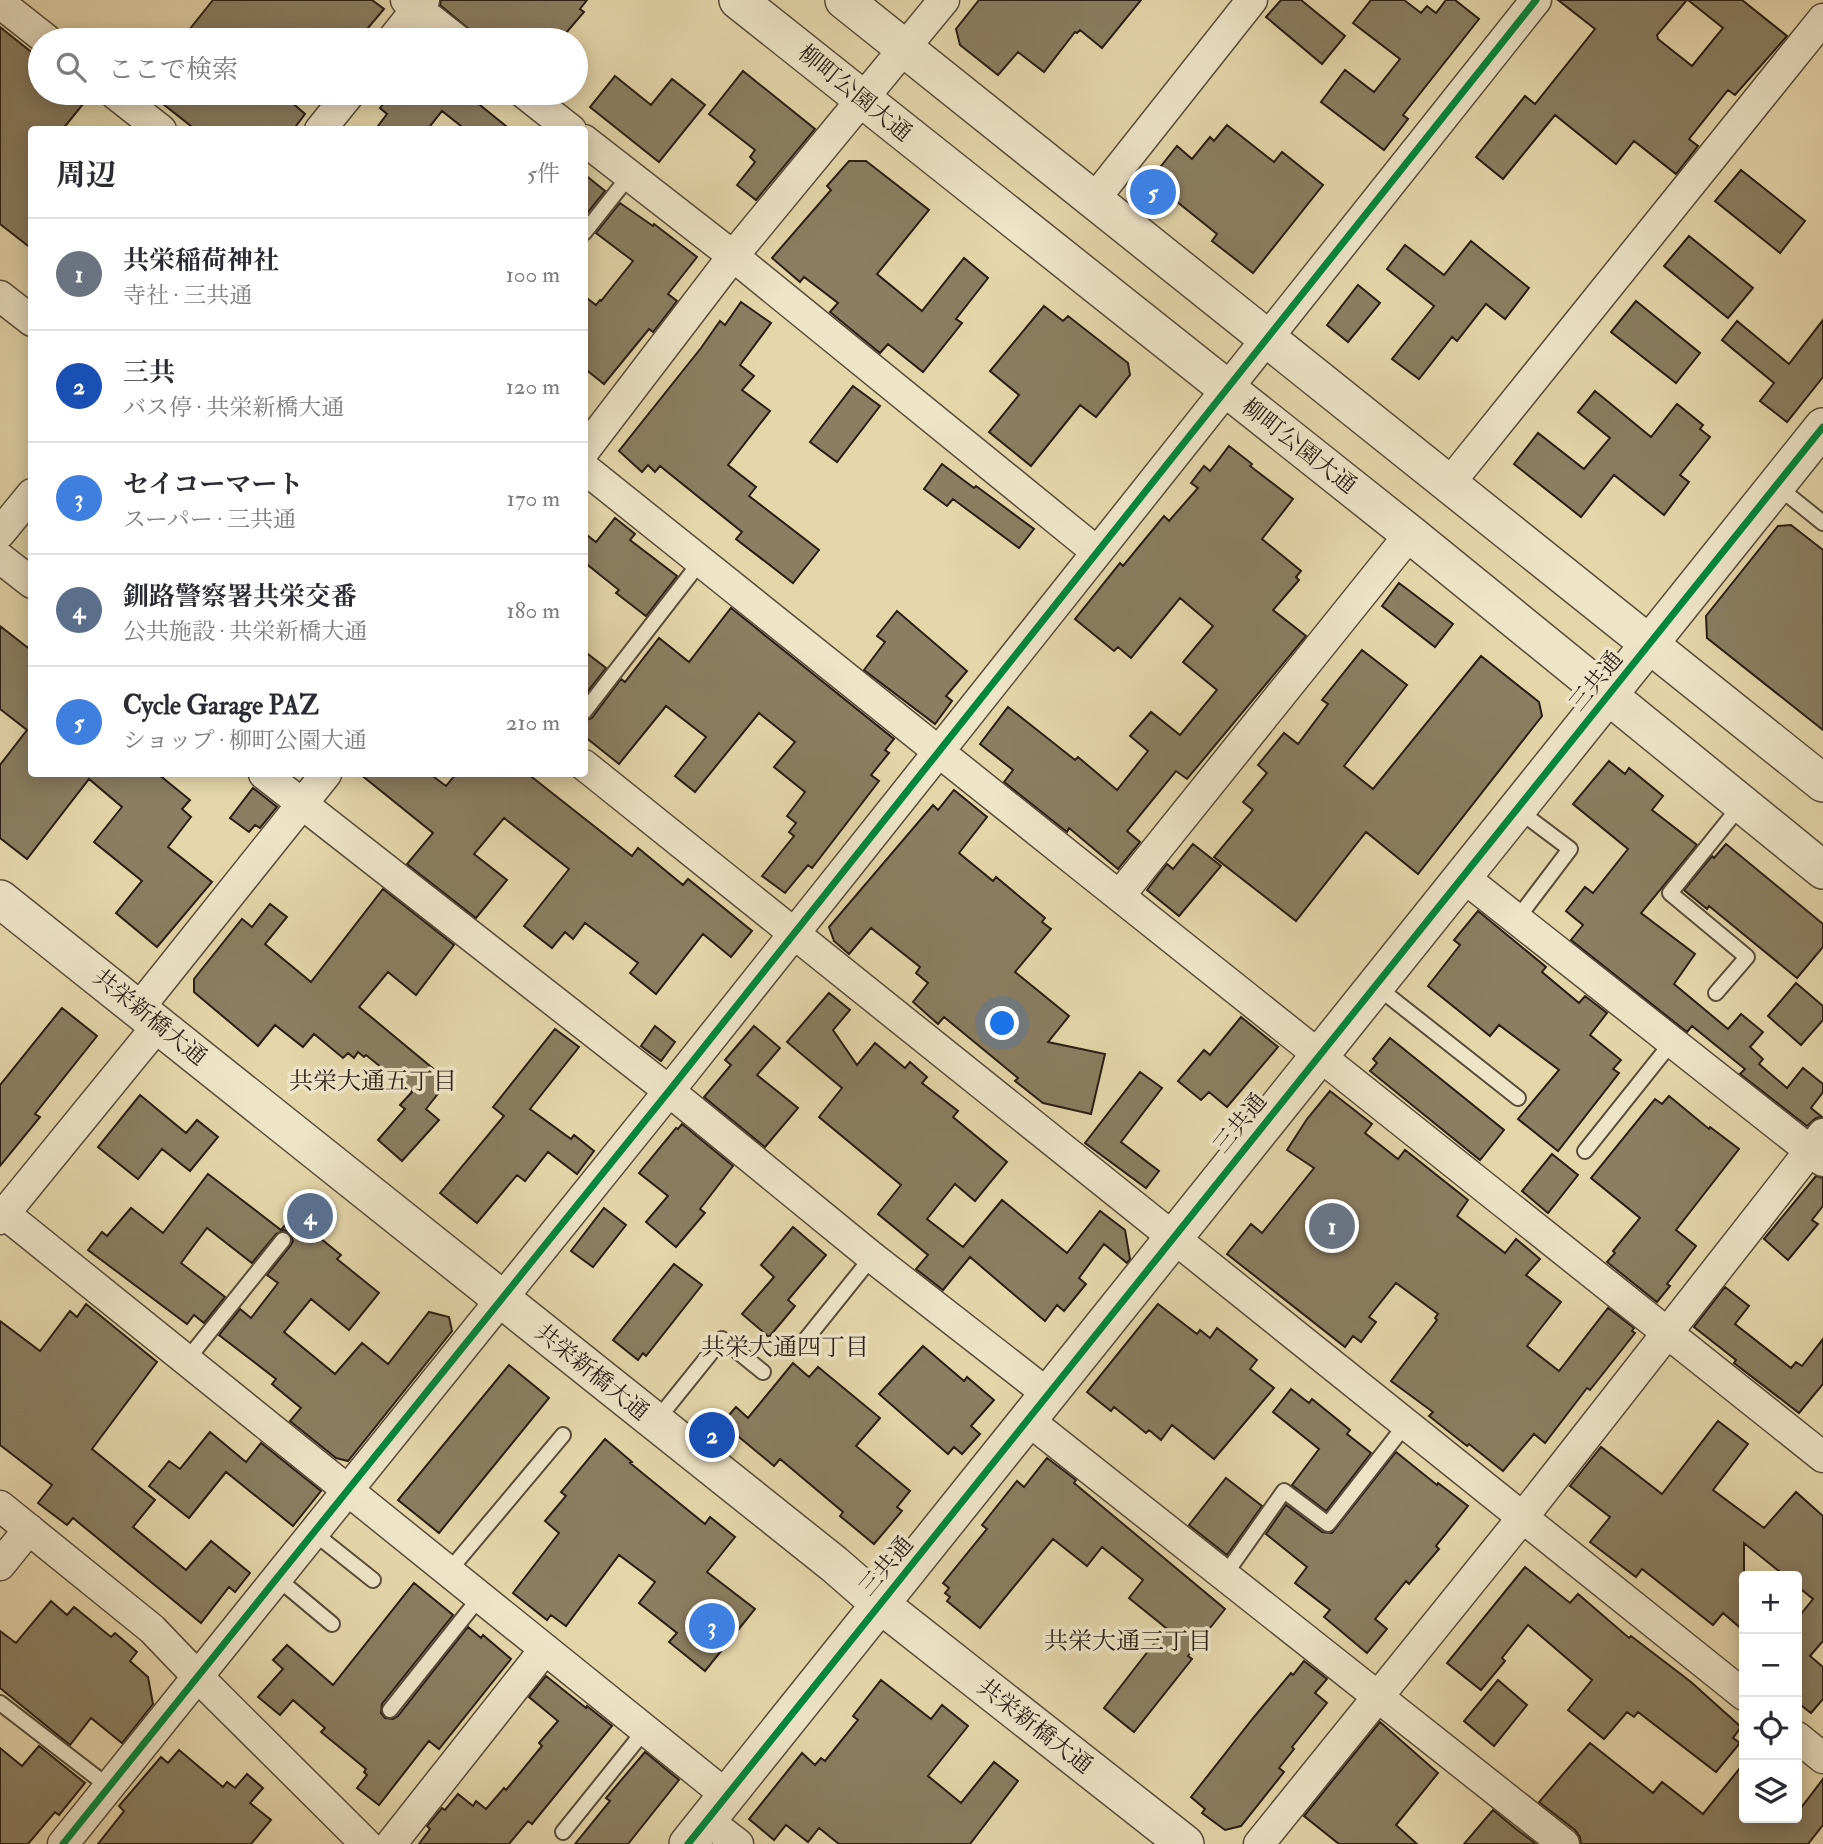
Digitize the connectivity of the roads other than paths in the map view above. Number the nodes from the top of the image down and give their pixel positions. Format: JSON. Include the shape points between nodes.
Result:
{"nodes":[{"id":1,"x":738,"y":0,"type":"edge"},
{"id":2,"x":844,"y":0,"type":"edge"},
{"id":3,"x":944,"y":0,"type":"edge"},
{"id":4,"x":1252,"y":0,"type":"edge"},
{"id":5,"x":1536,"y":0,"type":"edge"},
{"id":6,"x":1808,"y":0,"type":"edge"},
{"id":7,"x":0,"y":3,"type":"edge"},
{"id":8,"x":416,"y":3,"type":"edge"},
{"id":9,"x":1823,"y":12,"type":"edge"},
{"id":10,"x":1823,"y":19,"type":"edge"},
{"id":11,"x":32,"y":28,"type":"edge"},
{"id":12,"x":400,"y":28,"type":"edge"},
{"id":13,"x":444,"y":28,"type":"edge"},
{"id":14,"x":905,"y":49,"type":"junction"},
{"id":15,"x":861,"y":99,"type":"junction"},
{"id":16,"x":129,"y":105,"type":"edge"},
{"id":17,"x":340,"y":105,"type":"edge"},
{"id":18,"x":539,"y":105,"type":"edge"},
{"id":19,"x":156,"y":126,"type":"edge"},
{"id":20,"x":323,"y":126,"type":"edge"},
{"id":21,"x":566,"y":126,"type":"edge"},
{"id":22,"x":588,"y":143,"type":"edge"},
{"id":23,"x":630,"y":175,"type":"junction"},
{"id":24,"x":1093,"y":201,"type":"junction"},
{"id":25,"x":588,"y":228,"type":"edge"},
{"id":26,"x":733,"y":256,"type":"junction"},
{"id":27,"x":0,"y":296,"type":"edge"},
{"id":28,"x":28,"y":318,"type":"edge"},
{"id":29,"x":1266,"y":338,"type":"junction"},
{"id":30,"x":1228,"y":390,"type":"junction"},
{"id":31,"x":1823,"y":427,"type":"edge"},
{"id":32,"x":588,"y":446,"type":"edge"},
{"id":33,"x":588,"y":471,"type":"edge"},
{"id":34,"x":1448,"y":485,"type":"junction"},
{"id":35,"x":1776,"y":485,"type":"junction"},
{"id":36,"x":28,"y":499,"type":"edge"},
{"id":37,"x":1823,"y":523,"type":"edge"},
{"id":38,"x":0,"y":533,"type":"edge"},
{"id":39,"x":1410,"y":534,"type":"junction"},
{"id":40,"x":1097,"y":552,"type":"junction"},
{"id":41,"x":0,"y":558,"type":"edge"},
{"id":42,"x":701,"y":561,"type":"junction"},
{"id":43,"x":28,"y":580,"type":"edge"},
{"id":44,"x":1650,"y":644,"type":"junction"},
{"id":45,"x":1609,"y":696,"type":"junction"},
{"id":46,"x":588,"y":707,"type":"edge"},
{"id":47,"x":937,"y":752,"type":"junction"},
{"id":48,"x":588,"y":768,"type":"edge"},
{"id":49,"x":268,"y":777,"type":"edge"},
{"id":50,"x":324,"y":777,"type":"edge"},
{"id":51,"x":1823,"y":783,"type":"edge"},
{"id":52,"x":302,"y":804,"type":"junction"},
{"id":53,"x":1742,"y":804,"type":"junction"},
{"id":54,"x":1517,"y":809,"type":"junction"},
{"id":55,"x":1823,"y":870,"type":"edge"},
{"id":56,"x":1462,"y":876,"type":"junction"},
{"id":57,"x":1120,"y":895,"type":"junction"},
{"id":58,"x":0,"y":899,"type":"edge"},
{"id":59,"x":1517,"y":919,"type":"junction"},
{"id":60,"x":794,"y":932,"type":"junction"},
{"id":61,"x":1375,"y":985,"type":"junction"},
{"id":62,"x":1716,"y":993,"type":"dead end"},
{"id":63,"x":149,"y":1016,"type":"junction"},
{"id":64,"x":1672,"y":1042,"type":"junction"},
{"id":65,"x":1321,"y":1054,"type":"junction"},
{"id":66,"x":669,"y":1091,"type":"junction"},
{"id":67,"x":1518,"y":1098,"type":"dead end"},
{"id":68,"x":1819,"y":1149,"type":"edge"},
{"id":69,"x":1585,"y":1151,"type":"dead end"},
{"id":70,"x":1,"y":1214,"type":"edge"},
{"id":71,"x":1174,"y":1238,"type":"junction"},
{"id":72,"x":283,"y":1240,"type":"dead end"},
{"id":73,"x":872,"y":1257,"type":"junction"},
{"id":74,"x":501,"y":1300,"type":"junction"},
{"id":75,"x":1666,"y":1331,"type":"junction"},
{"id":76,"x":803,"y":1343,"type":"dead end"},
{"id":77,"x":187,"y":1361,"type":"junction"},
{"id":78,"x":763,"y":1372,"type":"dead end"},
{"id":79,"x":1038,"y":1408,"type":"junction"},
{"id":80,"x":655,"y":1422,"type":"junction"},
{"id":81,"x":1406,"y":1424,"type":"junction"},
{"id":82,"x":563,"y":1435,"type":"dead end"},
{"id":83,"x":1823,"y":1457,"type":"edge"},
{"id":84,"x":348,"y":1492,"type":"junction"},
{"id":85,"x":0,"y":1506,"type":"edge"},
{"id":86,"x":1523,"y":1517,"type":"junction"},
{"id":87,"x":29,"y":1530,"type":"junction"},
{"id":88,"x":314,"y":1533,"type":"junction"},
{"id":89,"x":0,"y":1565,"type":"edge"},
{"id":90,"x":448,"y":1572,"type":"junction"},
{"id":91,"x":1224,"y":1576,"type":"junction"},
{"id":92,"x":276,"y":1578,"type":"junction"},
{"id":93,"x":373,"y":1580,"type":"dead end"},
{"id":94,"x":480,"y":1598,"type":"junction"},
{"id":95,"x":880,"y":1604,"type":"junction"},
{"id":96,"x":332,"y":1624,"type":"dead end"},
{"id":97,"x":545,"y":1649,"type":"junction"},
{"id":98,"x":197,"y":1676,"type":"junction"},
{"id":99,"x":1739,"y":1691,"type":"edge"},
{"id":100,"x":1377,"y":1696,"type":"junction"},
{"id":101,"x":0,"y":1703,"type":"edge"},
{"id":102,"x":390,"y":1710,"type":"dead end"},
{"id":103,"x":645,"y":1730,"type":"junction"},
{"id":104,"x":1802,"y":1741,"type":"edge"},
{"id":105,"x":1823,"y":1758,"type":"edge"},
{"id":106,"x":108,"y":1787,"type":"junction"},
{"id":107,"x":707,"y":1820,"type":"edge"},
{"id":108,"x":562,"y":1832,"type":"dead end"},
{"id":109,"x":63,"y":1844,"type":"edge"},
{"id":110,"x":366,"y":1844,"type":"edge"},
{"id":111,"x":391,"y":1844,"type":"edge"},
{"id":112,"x":738,"y":1844,"type":"edge"},
{"id":113,"x":1185,"y":1844,"type":"edge"},
{"id":114,"x":1259,"y":1844,"type":"edge"},
{"id":115,"x":1564,"y":1844,"type":"edge"}],
"edges":[{"from":1,"to":15,"type":"street","name":"柳町公園大通"},
{"from":2,"to":14,"type":"street"},
{"from":3,"to":14,"type":"street"},
{"from":4,"to":24,"type":"street"},
{"from":5,"to":29,"type":"street"},
{"from":6,"to":9,"type":"street"},
{"from":7,"to":11,"type":"street"},
{"from":8,"to":12,"type":"street"},
{"from":8,"to":13,"type":"street"},
{"from":10,"to":34,"type":"street"},
{"from":14,"to":15,"type":"street"},
{"from":14,"to":24,"type":"street"},
{"from":15,"to":26,"type":"street"},
{"from":15,"to":30,"type":"street","name":"柳町公園大通"},
{"from":16,"to":19,"type":"street"},
{"from":17,"to":20,"type":"street"},
{"from":18,"to":21,"type":"street"},
{"from":22,"to":23,"type":"street"},
{"from":23,"to":25,"type":"lane"},
{"from":23,"to":26,"type":"street"},
{"from":24,"to":29,"type":"street"},
{"from":26,"to":32,"type":"street"},
{"from":26,"to":40,"type":"street"},
{"from":27,"to":28,"type":"street"},
{"from":29,"to":30,"type":"street"},
{"from":29,"to":34,"type":"street"},
{"from":30,"to":39,"type":"street","name":"柳町公園大通"},
{"from":30,"to":40,"type":"street"},
{"from":31,"to":35,"type":"street","name":"三共通"},
{"from":33,"to":42,"type":"street"},
{"from":34,"to":44,"type":"street"},
{"from":35,"to":37,"type":"lane"},
{"from":35,"to":44,"type":"street","name":"三共通"},
{"from":36,"to":38,"type":"street"},
{"from":39,"to":45,"type":"street","name":"柳町公園大通"},
{"from":39,"to":57,"type":"street"},
{"from":40,"to":47,"type":"street"},
{"from":41,"to":43,"type":"street"},
{"from":42,"to":46,"type":"lane"},
{"from":42,"to":47,"type":"street"},
{"from":44,"to":45,"type":"street","name":"三共通"},
{"from":44,"to":51,"type":"street"},
{"from":45,"to":53,"type":"street","name":"柳町公園大通"},
{"from":45,"to":54,"type":"street","name":"三共通"},
{"from":47,"to":57,"type":"street"},
{"from":47,"to":60,"type":"street"},
{"from":48,"to":60,"type":"street"},
{"from":49,"to":52,"type":"street"},
{"from":50,"to":52,"type":"street"},
{"from":52,"to":63,"type":"street"},
{"from":52,"to":66,"type":"street"},
{"from":53,"to":55,"type":"street","name":"柳町公園大通"},
{"from":53,"to":62,"type":"lane","via":[[1670,893],[1747,957]]},
{"from":54,"to":56,"type":"street","name":"三共通"},
{"from":54,"to":59,"type":"lane","via":[[1570,849]]},
{"from":56,"to":59,"type":"street"},
{"from":56,"to":61,"type":"street","name":"三共通"},
{"from":57,"to":65,"type":"street"},
{"from":58,"to":63,"type":"street","name":"共栄新橋大通"},
{"from":59,"to":64,"type":"street"},
{"from":60,"to":66,"type":"street"},
{"from":60,"to":71,"type":"street"},
{"from":61,"to":65,"type":"street","name":"三共通"},
{"from":61,"to":67,"type":"lane"},
{"from":63,"to":70,"type":"street"},
{"from":63,"to":74,"type":"street","name":"共栄新橋大通"},
{"from":64,"to":68,"type":"street"},
{"from":64,"to":69,"type":"lane"},
{"from":65,"to":71,"type":"street","name":"三共通"},
{"from":65,"to":75,"type":"street"},
{"from":66,"to":73,"type":"street"},
{"from":66,"to":74,"type":"street"},
{"from":68,"to":75,"type":"street"},
{"from":70,"to":77,"type":"street"},
{"from":71,"to":79,"type":"street","name":"三共通"},
{"from":71,"to":81,"type":"street"},
{"from":72,"to":77,"type":"lane"},
{"from":73,"to":76,"type":"lane"},
{"from":73,"to":79,"type":"street"},
{"from":74,"to":80,"type":"street","name":"共栄新橋大通"},
{"from":74,"to":84,"type":"street"},
{"from":75,"to":83,"type":"street"},
{"from":75,"to":86,"type":"street"},
{"from":77,"to":84,"type":"street"},
{"from":78,"to":80,"type":"lane","via":[[722,1339]]},
{"from":79,"to":91,"type":"street"},
{"from":79,"to":95,"type":"street","name":"三共通"},
{"from":80,"to":95,"type":"street","name":"共栄新橋大通"},
{"from":81,"to":86,"type":"street"},
{"from":81,"to":91,"type":"lane","via":[[1328,1524],[1284,1491]]},
{"from":82,"to":90,"type":"lane"},
{"from":84,"to":88,"type":"street"},
{"from":84,"to":90,"type":"street"},
{"from":85,"to":87,"type":"street"},
{"from":86,"to":99,"type":"street"},
{"from":86,"to":100,"type":"street"},
{"from":87,"to":89,"type":"street"},
{"from":87,"to":98,"type":"street","via":[[152,1629]]},
{"from":88,"to":92,"type":"street"},
{"from":88,"to":93,"type":"lane"},
{"from":90,"to":94,"type":"street"},
{"from":91,"to":100,"type":"street"},
{"from":92,"to":96,"type":"lane"},
{"from":92,"to":98,"type":"street"},
{"from":94,"to":97,"type":"street"},
{"from":94,"to":102,"type":"lane"},
{"from":95,"to":107,"type":"street","name":"三共通"},
{"from":95,"to":113,"type":"street","name":"共栄新橋大通"},
{"from":97,"to":103,"type":"street"},
{"from":97,"to":111,"type":"street"},
{"from":98,"to":106,"type":"street"},
{"from":98,"to":110,"type":"street"},
{"from":100,"to":114,"type":"street"},
{"from":100,"to":115,"type":"street"},
{"from":101,"to":106,"type":"lane"},
{"from":103,"to":107,"type":"street"},
{"from":103,"to":108,"type":"lane"},
{"from":104,"to":105,"type":"street"},
{"from":106,"to":109,"type":"street"},
{"from":107,"to":112,"type":"street"}]}
